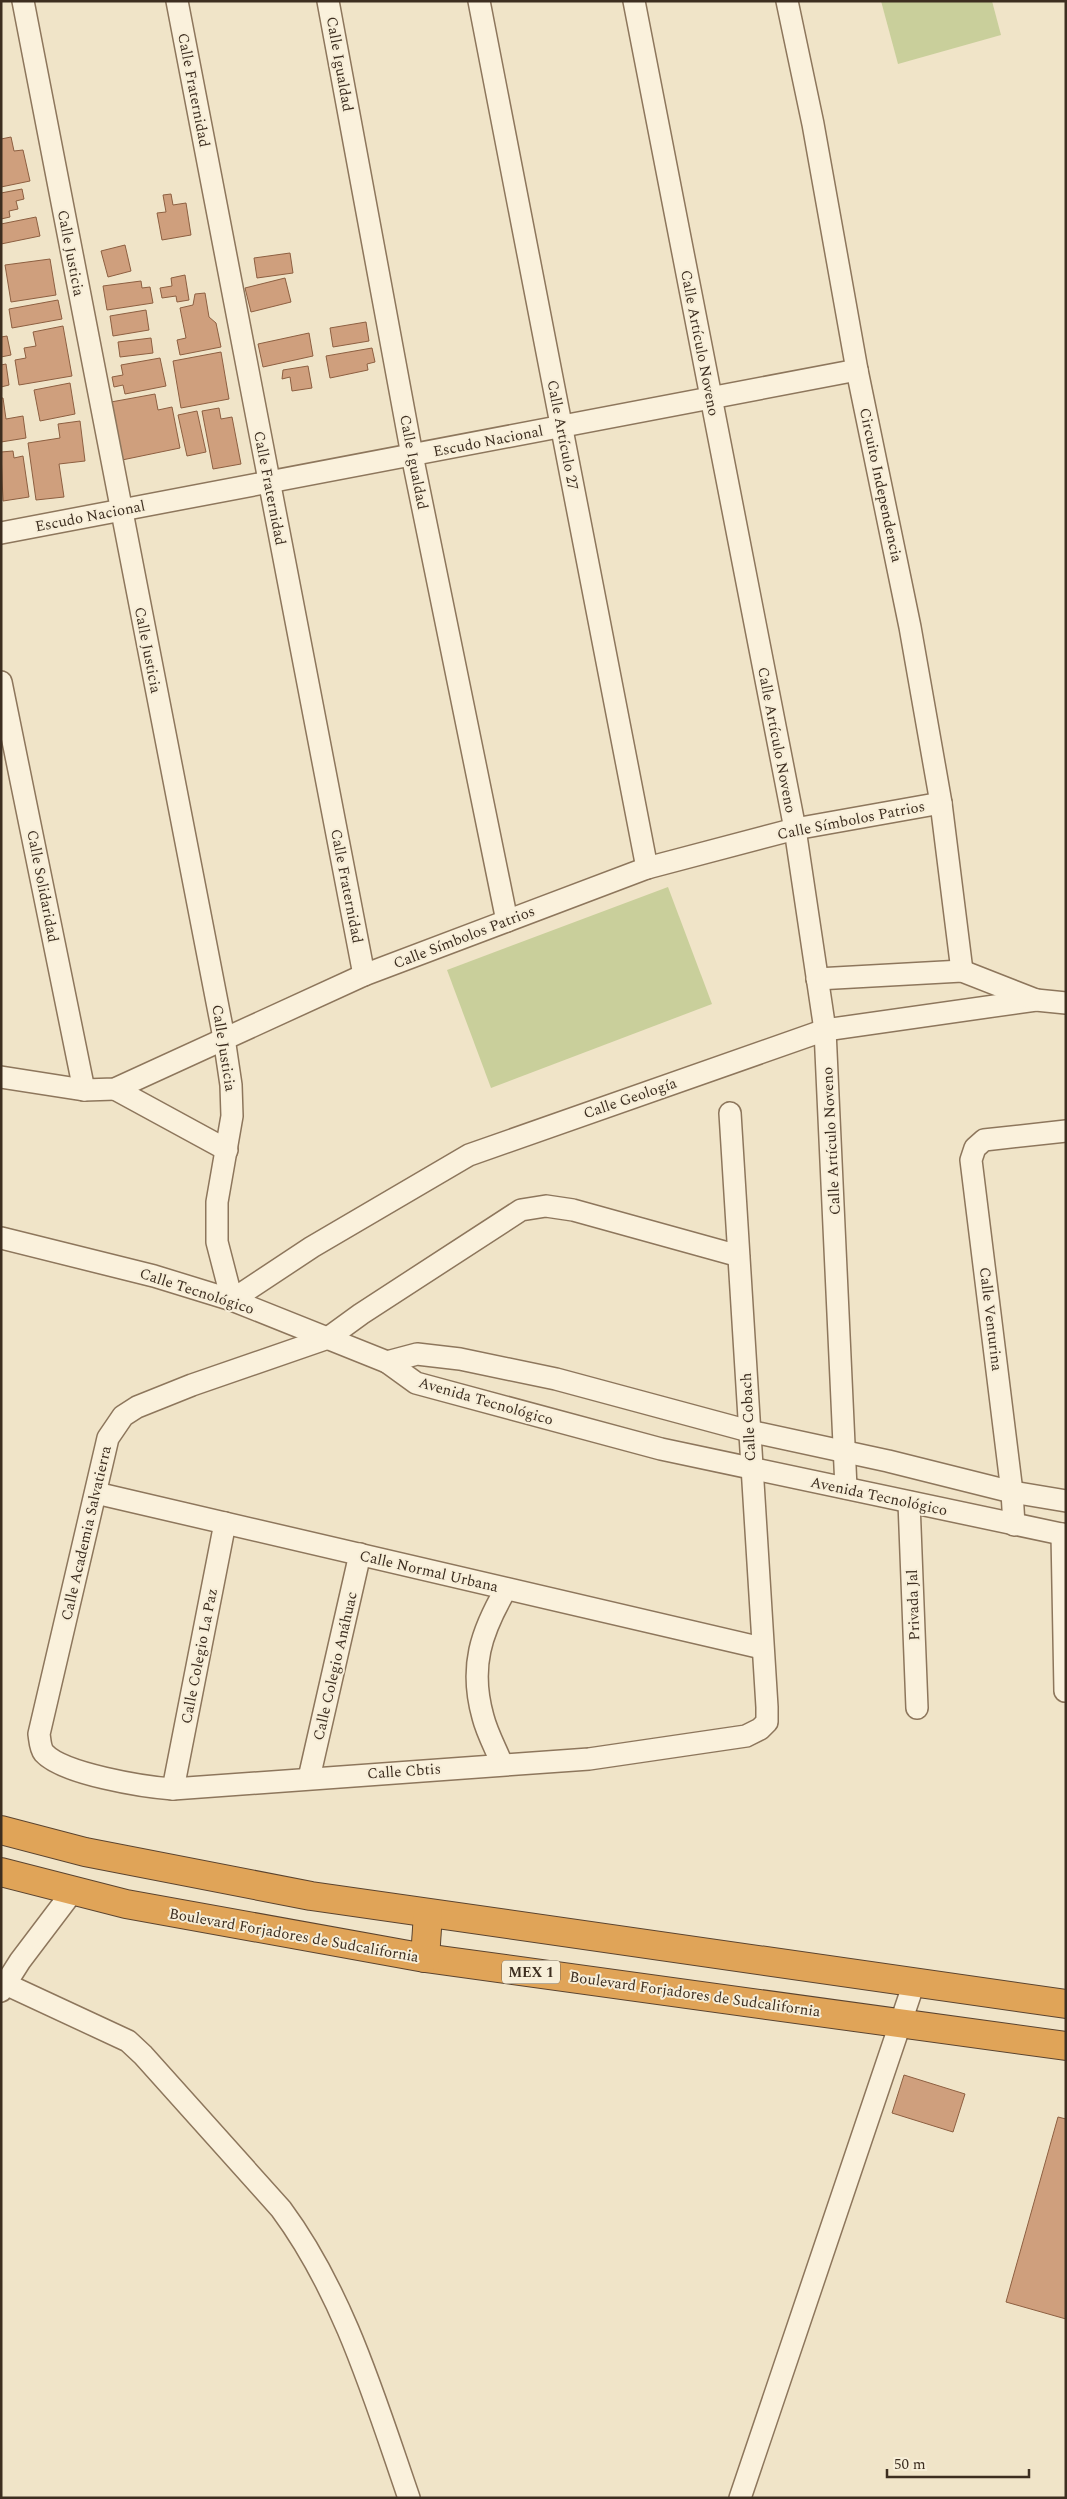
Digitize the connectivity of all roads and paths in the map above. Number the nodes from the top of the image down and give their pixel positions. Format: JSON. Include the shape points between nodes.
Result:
{"nodes":[{"id":1,"x":23,"y":1,"type":"edge"},
{"id":2,"x":176,"y":1,"type":"edge"},
{"id":3,"x":328,"y":1,"type":"edge"},
{"id":4,"x":479,"y":1,"type":"edge"},
{"id":5,"x":634,"y":1,"type":"edge"},
{"id":6,"x":787,"y":1,"type":"edge"},
{"id":7,"x":857,"y":370,"type":"junction"},
{"id":8,"x":711,"y":398,"type":"junction"},
{"id":9,"x":562,"y":426,"type":"junction"},
{"id":10,"x":412,"y":455,"type":"junction"},
{"id":11,"x":268,"y":482,"type":"junction"},
{"id":12,"x":120,"y":511,"type":"junction"},
{"id":13,"x":1,"y":534,"type":"edge"},
{"id":14,"x":1,"y":682,"type":"edge"},
{"id":15,"x":941,"y":803,"type":"junction"},
{"id":16,"x":794,"y":830,"type":"junction"},
{"id":17,"x":647,"y":868,"type":"junction"},
{"id":18,"x":507,"y":921,"type":"junction"},
{"id":19,"x":962,"y":971,"type":"junction"},
{"id":20,"x":364,"y":975,"type":"junction"},
{"id":21,"x":817,"y":979,"type":"junction"},
{"id":22,"x":1036,"y":1000,"type":"junction"},
{"id":23,"x":1066,"y":1003,"type":"edge"},
{"id":24,"x":825,"y":1030,"type":"junction"},
{"id":25,"x":224,"y":1038,"type":"junction"},
{"id":26,"x":1,"y":1077,"type":"edge"},
{"id":27,"x":84,"y":1090,"type":"junction"},
{"id":28,"x":115,"y":1090,"type":"junction"},
{"id":29,"x":730,"y":1113,"type":"dead end"},
{"id":30,"x":1066,"y":1131,"type":"edge"},
{"id":31,"x":227,"y":1150,"type":"junction"},
{"id":32,"x":1,"y":1238,"type":"edge"},
{"id":33,"x":739,"y":1256,"type":"junction"},
{"id":34,"x":232,"y":1300,"type":"junction"},
{"id":35,"x":328,"y":1338,"type":"junction"},
{"id":36,"x":386,"y":1362,"type":"junction"},
{"id":37,"x":749,"y":1431,"type":"junction"},
{"id":38,"x":846,"y":1453,"type":"junction"},
{"id":39,"x":751,"y":1469,"type":"junction"},
{"id":40,"x":846,"y":1488,"type":"junction"},
{"id":41,"x":1012,"y":1492,"type":"junction"},
{"id":42,"x":96,"y":1493,"type":"junction"},
{"id":43,"x":1066,"y":1501,"type":"edge"},
{"id":44,"x":909,"y":1502,"type":"junction"},
{"id":45,"x":225,"y":1523,"type":"junction"},
{"id":46,"x":1014,"y":1525,"type":"junction"},
{"id":47,"x":1064,"y":1535,"type":"edge"},
{"id":48,"x":360,"y":1554,"type":"junction"},
{"id":49,"x":506,"y":1588,"type":"junction"},
{"id":50,"x":762,"y":1648,"type":"junction"},
{"id":51,"x":1065,"y":1691,"type":"edge"},
{"id":52,"x":917,"y":1708,"type":"dead end"},
{"id":53,"x":767,"y":1722,"type":"joint"},
{"id":54,"x":42,"y":1751,"type":"joint"},
{"id":55,"x":502,"y":1764,"type":"junction"},
{"id":56,"x":309,"y":1778,"type":"junction"},
{"id":57,"x":173,"y":1790,"type":"junction"},
{"id":58,"x":1,"y":1830,"type":"edge"},
{"id":59,"x":1,"y":1872,"type":"edge"},
{"id":60,"x":73,"y":1891,"type":"junction"},
{"id":61,"x":428,"y":1914,"type":"junction"},
{"id":62,"x":425,"y":1958,"type":"junction"},
{"id":63,"x":914,"y":1983,"type":"junction"},
{"id":64,"x":3,"y":1986,"type":"edge"},
{"id":65,"x":1066,"y":2004,"type":"edge"},
{"id":66,"x":901,"y":2023,"type":"junction"},
{"id":67,"x":1066,"y":2046,"type":"edge"},
{"id":68,"x":409,"y":2498,"type":"edge"},
{"id":69,"x":740,"y":2498,"type":"edge"}],
"edges":[{"from":1,"to":12,"type":"street","name":"Calle Justicia"},
{"from":2,"to":11,"type":"street","name":"Calle Fraternidad"},
{"from":3,"to":10,"type":"street","name":"Calle Igualdad"},
{"from":4,"to":9,"type":"street","name":"Calle Artículo 27"},
{"from":5,"to":8,"type":"street","name":"Calle Artículo Noveno"},
{"from":6,"to":7,"type":"street","name":"Circuito Independencia","via":[[813,124]]},
{"from":7,"to":8,"type":"street","name":"Escudo Nacional"},
{"from":7,"to":15,"type":"street","name":"Circuito Independencia","via":[[910,627]]},
{"from":8,"to":9,"type":"street","name":"Escudo Nacional"},
{"from":8,"to":16,"type":"street","name":"Calle Artículo Noveno"},
{"from":9,"to":10,"type":"street","name":"Escudo Nacional"},
{"from":9,"to":17,"type":"street","name":"Calle Artículo 27"},
{"from":10,"to":11,"type":"street","name":"Escudo Nacional"},
{"from":10,"to":18,"type":"street","name":"Calle Igualdad"},
{"from":11,"to":12,"type":"street","name":"Escudo Nacional"},
{"from":11,"to":20,"type":"street","name":"Calle Fraternidad"},
{"from":12,"to":13,"type":"street","name":"Escudo Nacional"},
{"from":12,"to":25,"type":"street","name":"Calle Justicia"},
{"from":14,"to":27,"type":"street","name":"Calle Solidaridad"},
{"from":15,"to":16,"type":"street","name":"Calle Símbolos Patrios"},
{"from":15,"to":19,"type":"street","name":"Circuito Independencia"},
{"from":16,"to":17,"type":"street","name":"Calle Símbolos Patrios"},
{"from":16,"to":21,"type":"street","name":"Calle Artículo Noveno"},
{"from":17,"to":18,"type":"street","name":"Calle Símbolos Patrios"},
{"from":18,"to":20,"type":"street","name":"Calle Símbolos Patrios"},
{"from":19,"to":21,"type":"street"},
{"from":19,"to":22,"type":"street"},
{"from":20,"to":25,"type":"street","name":"Calle Símbolos Patrios"},
{"from":21,"to":24,"type":"street","name":"Calle Artículo Noveno"},
{"from":22,"to":23,"type":"street","name":"Calle Geología"},
{"from":22,"to":24,"type":"street","name":"Calle Geología"},
{"from":24,"to":34,"type":"street","name":"Calle Geología","via":[[469,1155],[312,1247]]},
{"from":24,"to":38,"type":"street","name":"Calle Artículo Noveno"},
{"from":25,"to":28,"type":"street","name":"Calle Símbolos Patrios"},
{"from":25,"to":31,"type":"street","name":"Calle Justicia","via":[[232,1116]]},
{"from":26,"to":27,"type":"street","name":"Calle Símbolos Patrios"},
{"from":27,"to":28,"type":"street","name":"Calle Símbolos Patrios"},
{"from":28,"to":31,"type":"street"},
{"from":29,"to":33,"type":"street","name":"Calle Cobach"},
{"from":30,"to":41,"type":"street","name":"Calle Venturina","via":[[984,1140],[975,1148],[971,1160]]},
{"from":31,"to":34,"type":"street","name":"Calle Justicia","via":[[217,1202],[216,1242]]},
{"from":32,"to":34,"type":"street","name":"Calle Tecnológico","via":[[154,1276]]},
{"from":33,"to":35,"type":"street","name":"Calle Academia Salvatierra","via":[[573,1210],[534,1207],[521,1210]]},
{"from":33,"to":37,"type":"street","name":"Calle Cobach"},
{"from":34,"to":35,"type":"street","name":"Calle Tecnológico"},
{"from":35,"to":36,"type":"street","name":"Calle Tecnológico"},
{"from":35,"to":42,"type":"street","name":"Calle Academia Salvatierra","via":[[176,1391],[130,1412],[108,1438]]},
{"from":36,"to":37,"type":"street","name":"Avenida Tecnológico","via":[[417,1354],[460,1359],[575,1384]]},
{"from":36,"to":39,"type":"street","name":"Avenida Tecnológico","via":[[416,1383],[450,1394]]},
{"from":37,"to":38,"type":"street","name":"Avenida Tecnológico"},
{"from":37,"to":39,"type":"street","name":"Calle Cobach"},
{"from":38,"to":40,"type":"street","name":"Calle Artículo Noveno"},
{"from":38,"to":41,"type":"street","name":"Avenida Tecnológico"},
{"from":39,"to":40,"type":"street","name":"Avenida Tecnológico"},
{"from":39,"to":50,"type":"street","name":"Calle Cobach"},
{"from":40,"to":44,"type":"street","name":"Avenida Tecnológico"},
{"from":41,"to":43,"type":"street","name":"Avenida Tecnológico"},
{"from":41,"to":46,"type":"street","name":"Calle Venturina"},
{"from":42,"to":45,"type":"street","name":"Calle Normal Urbana"},
{"from":42,"to":54,"type":"street","name":"Calle Academia Salvatierra","via":[[39,1734]]},
{"from":44,"to":46,"type":"street","name":"Avenida Tecnológico"},
{"from":44,"to":52,"type":"street","name":"Privada Jal"},
{"from":45,"to":48,"type":"street","name":"Calle Normal Urbana"},
{"from":45,"to":57,"type":"street","name":"Calle Colegio La Paz"},
{"from":46,"to":47,"type":"street","name":"Avenida Tecnológico"},
{"from":47,"to":51,"type":"street"},
{"from":48,"to":49,"type":"street","name":"Calle Normal Urbana"},
{"from":48,"to":56,"type":"street","name":"Calle Colegio Anáhuac"},
{"from":49,"to":50,"type":"street","name":"Calle Normal Urbana"},
{"from":49,"to":55,"type":"street","via":[[487,1620],[478,1660],[483,1719]]},
{"from":50,"to":53,"type":"street","name":"Calle Cobach"},
{"from":53,"to":55,"type":"street","name":"Calle Cbtis","via":[[746,1736],[653,1751]]},
{"from":54,"to":57,"type":"street","name":"Calle Cbtis","via":[[71,1769]]},
{"from":55,"to":56,"type":"street","name":"Calle Cbtis"},
{"from":56,"to":57,"type":"street","name":"Calle Cbtis"},
{"from":58,"to":61,"type":"highway","via":[[195,1875]]},
{"from":59,"to":60,"type":"highway","name":"Boulevard Forjadores de Sudcalifornia","number":"MEX 1"},
{"from":60,"to":62,"type":"highway","name":"Boulevard Forjadores de Sudcalifornia","number":"MEX 1","via":[[126,1904]]},
{"from":60,"to":64,"type":"street"},
{"from":61,"to":62,"type":"highway"},
{"from":61,"to":63,"type":"highway"},
{"from":62,"to":66,"type":"highway","name":"Boulevard Forjadores de Sudcalifornia","number":"MEX 1"},
{"from":63,"to":65,"type":"highway"},
{"from":63,"to":66,"type":"street"},
{"from":64,"to":68,"type":"street","via":[[128,2041],[281,2210],[299,2233],[344,2322]]},
{"from":66,"to":67,"type":"highway","name":"Boulevard Forjadores de Sudcalifornia","number":"MEX 1"},
{"from":66,"to":69,"type":"street"}]}
